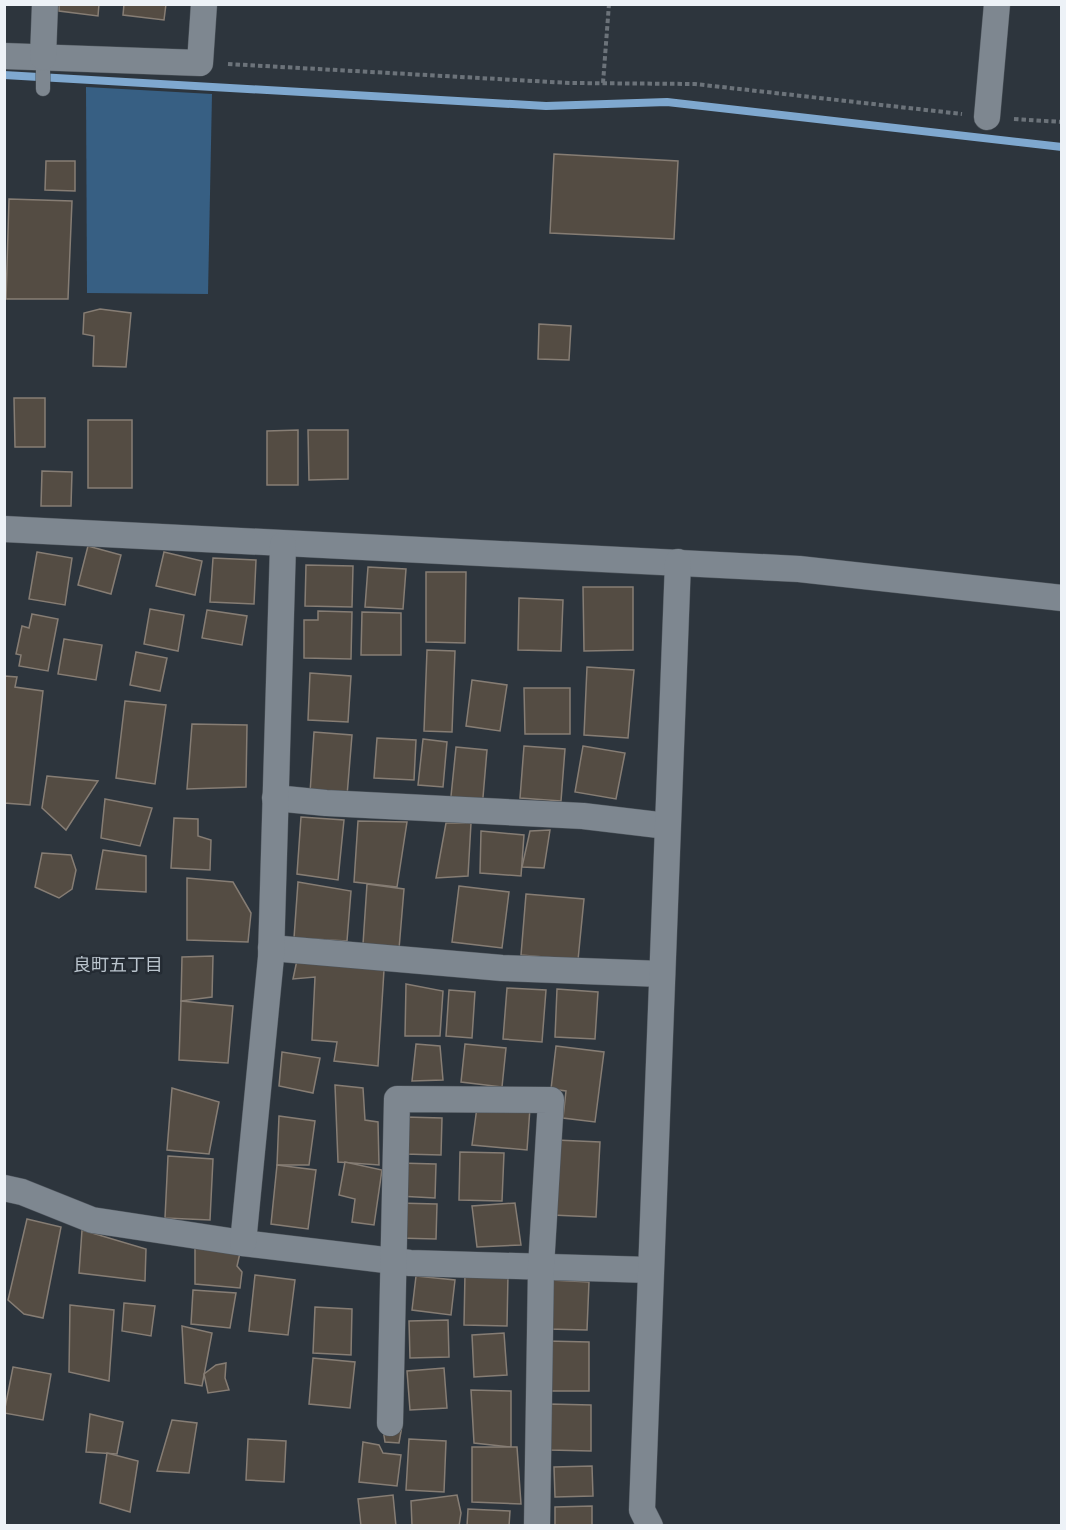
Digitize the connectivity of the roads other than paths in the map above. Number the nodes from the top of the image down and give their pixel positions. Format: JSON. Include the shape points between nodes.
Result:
{"nodes":[{"id":1,"x":45,"y":4,"type":"edge"},
{"id":2,"x":204,"y":4,"type":"edge"},
{"id":3,"x":997,"y":4,"type":"edge"},
{"id":4,"x":4,"y":56,"type":"edge"},
{"id":5,"x":43,"y":59,"type":"junction"},
{"id":6,"x":43,"y":89,"type":"dead end"},
{"id":7,"x":987,"y":117,"type":"road end"},
{"id":8,"x":4,"y":529,"type":"edge"},
{"id":9,"x":283,"y":545,"type":"junction"},
{"id":10,"x":678,"y":562,"type":"junction"},
{"id":11,"x":1062,"y":598,"type":"edge"},
{"id":12,"x":275,"y":798,"type":"junction"},
{"id":13,"x":667,"y":826,"type":"junction"},
{"id":14,"x":271,"y":948,"type":"junction"},
{"id":15,"x":662,"y":974,"type":"junction"},
{"id":16,"x":4,"y":1188,"type":"edge"},
{"id":17,"x":243,"y":1242,"type":"junction"},
{"id":18,"x":395,"y":1261,"type":"junction"},
{"id":19,"x":541,"y":1267,"type":"junction"},
{"id":20,"x":650,"y":1270,"type":"junction"},
{"id":21,"x":390,"y":1424,"type":"dead end"},
{"id":22,"x":537,"y":1526,"type":"edge"},
{"id":23,"x":650,"y":1526,"type":"edge"}],
"edges":[{"from":1,"to":5,"type":"street"},
{"from":2,"to":5,"type":"street","via":[[200,63]]},
{"from":3,"to":7,"type":"street"},
{"from":4,"to":5,"type":"street"},
{"from":5,"to":6,"type":"lane"},
{"from":8,"to":9,"type":"street"},
{"from":9,"to":10,"type":"street"},
{"from":9,"to":12,"type":"street"},
{"from":10,"to":11,"type":"street","via":[[800,569]]},
{"from":10,"to":13,"type":"street"},
{"from":12,"to":13,"type":"street","via":[[583,816]]},
{"from":12,"to":14,"type":"street"},
{"from":13,"to":15,"type":"street"},
{"from":14,"to":15,"type":"street","via":[[502,968]]},
{"from":14,"to":17,"type":"street"},
{"from":15,"to":20,"type":"street"},
{"from":16,"to":17,"type":"street","via":[[92,1220]]},
{"from":17,"to":18,"type":"street"},
{"from":18,"to":19,"type":"street"},
{"from":18,"to":19,"type":"street","via":[[397,1099],[551,1100]]},
{"from":18,"to":21,"type":"street"},
{"from":19,"to":20,"type":"street"},
{"from":19,"to":22,"type":"street"},
{"from":20,"to":23,"type":"street","via":[[642,1510]]}]}
